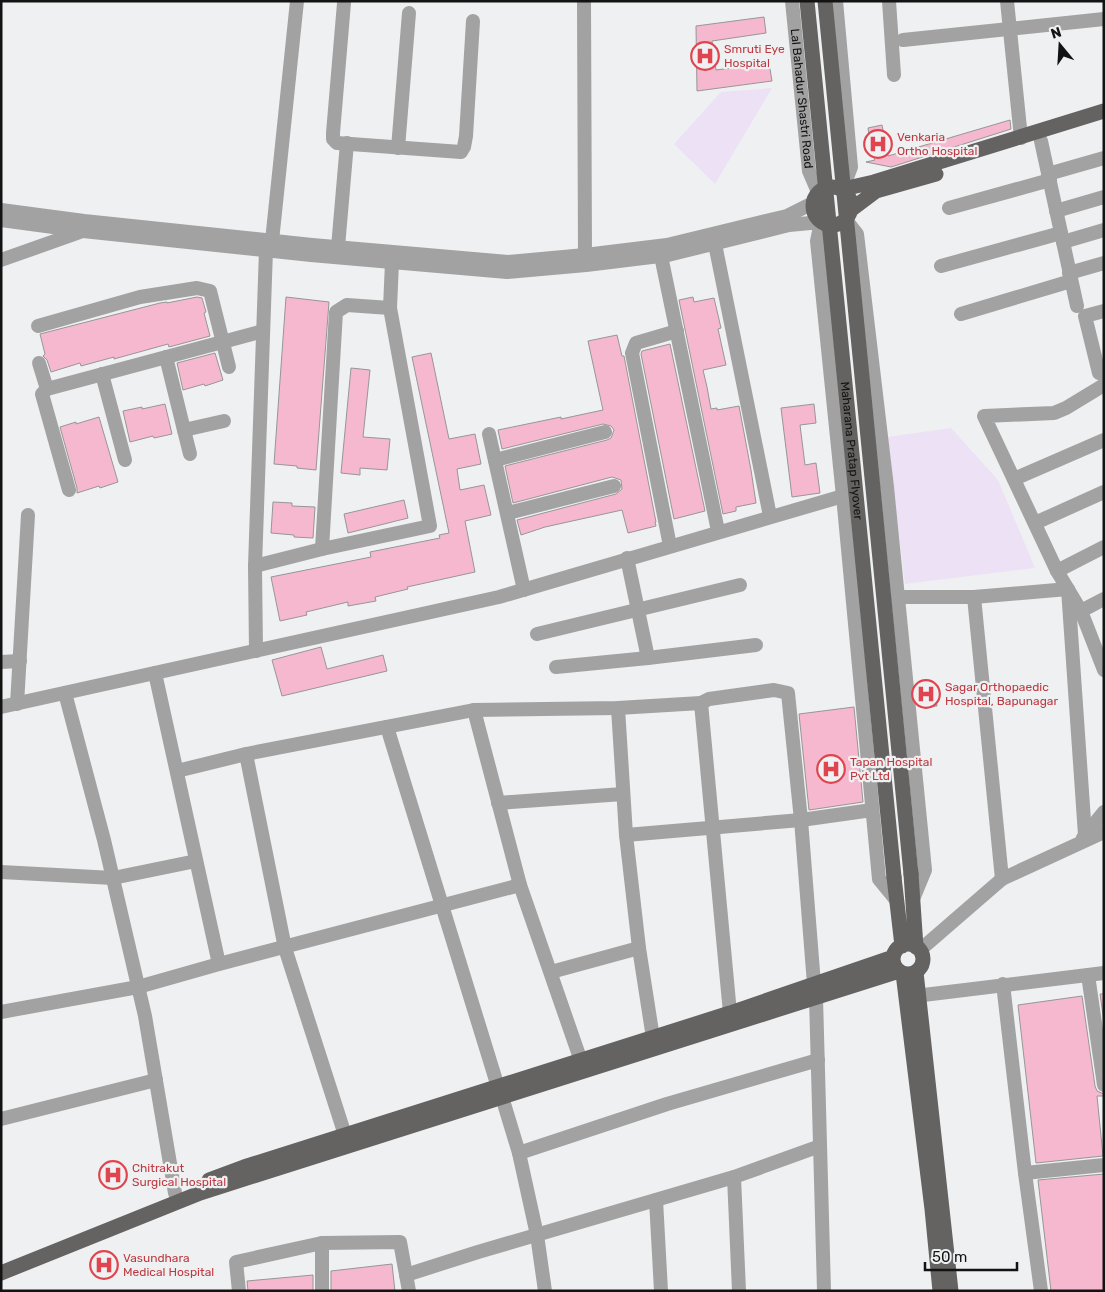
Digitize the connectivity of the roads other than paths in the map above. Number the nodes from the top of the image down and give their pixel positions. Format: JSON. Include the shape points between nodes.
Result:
{"nodes":[{"id":1,"x":297,"y":1,"type":"edge"},
{"id":2,"x":584,"y":1,"type":"edge"},
{"id":3,"x":792,"y":1,"type":"edge"},
{"id":4,"x":807,"y":1,"type":"edge"},
{"id":5,"x":825,"y":1,"type":"edge"},
{"id":6,"x":836,"y":1,"type":"edge"},
{"id":7,"x":889,"y":1,"type":"edge"},
{"id":8,"x":1007,"y":1,"type":"edge"},
{"id":9,"x":344,"y":3,"type":"dead end"},
{"id":10,"x":409,"y":13,"type":"dead end"},
{"id":11,"x":1104,"y":19,"type":"edge"},
{"id":12,"x":473,"y":21,"type":"dead end"},
{"id":13,"x":1010,"y":28,"type":"junction"},
{"id":14,"x":903,"y":40,"type":"dead end"},
{"id":15,"x":894,"y":75,"type":"dead end"},
{"id":16,"x":1104,"y":111,"type":"edge"},
{"id":17,"x":1104,"y":120,"type":"edge"},
{"id":18,"x":1021,"y":138,"type":"junction"},
{"id":19,"x":1041,"y":141,"type":"junction"},
{"id":20,"x":347,"y":144,"type":"junction"},
{"id":21,"x":398,"y":148,"type":"junction"},
{"id":22,"x":1104,"y":158,"type":"edge"},
{"id":23,"x":1049,"y":177,"type":"junction"},
{"id":24,"x":843,"y":189,"type":"junction"},
{"id":25,"x":816,"y":197,"type":"junction"},
{"id":26,"x":1104,"y":197,"type":"edge"},
{"id":27,"x":949,"y":208,"type":"dead end"},
{"id":28,"x":1,"y":210,"type":"edge"},
{"id":29,"x":1056,"y":211,"type":"junction"},
{"id":30,"x":849,"y":214,"type":"junction"},
{"id":31,"x":1,"y":220,"type":"edge"},
{"id":32,"x":821,"y":222,"type":"junction"},
{"id":33,"x":1104,"y":230,"type":"edge"},
{"id":34,"x":83,"y":231,"type":"junction"},
{"id":35,"x":1062,"y":238,"type":"junction"},
{"id":36,"x":715,"y":244,"type":"junction"},
{"id":37,"x":269,"y":245,"type":"junction"},
{"id":38,"x":338,"y":247,"type":"junction"},
{"id":39,"x":585,"y":255,"type":"junction"},
{"id":40,"x":661,"y":256,"type":"junction"},
{"id":41,"x":1,"y":260,"type":"edge"},
{"id":42,"x":392,"y":262,"type":"junction"},
{"id":43,"x":1104,"y":263,"type":"edge"},
{"id":44,"x":941,"y":266,"type":"dead end"},
{"id":45,"x":1070,"y":277,"type":"junction"},
{"id":46,"x":1077,"y":306,"type":"dead end"},
{"id":47,"x":390,"y":308,"type":"junction"},
{"id":48,"x":1104,"y":310,"type":"edge"},
{"id":49,"x":961,"y":314,"type":"dead end"},
{"id":50,"x":38,"y":326,"type":"dead end"},
{"id":51,"x":263,"y":330,"type":"junction"},
{"id":52,"x":677,"y":331,"type":"junction"},
{"id":53,"x":223,"y":342,"type":"junction"},
{"id":54,"x":166,"y":357,"type":"junction"},
{"id":55,"x":39,"y":363,"type":"dead end"},
{"id":56,"x":229,"y":367,"type":"dead end"},
{"id":57,"x":102,"y":374,"type":"junction"},
{"id":58,"x":1101,"y":379,"type":"edge"},
{"id":59,"x":47,"y":389,"type":"junction"},
{"id":60,"x":224,"y":421,"type":"dead end"},
{"id":61,"x":184,"y":430,"type":"junction"},
{"id":62,"x":605,"y":432,"type":"dead end"},
{"id":63,"x":489,"y":434,"type":"dead end"},
{"id":64,"x":1104,"y":440,"type":"edge"},
{"id":65,"x":190,"y":454,"type":"dead end"},
{"id":66,"x":125,"y":460,"type":"dead end"},
{"id":67,"x":495,"y":460,"type":"junction"},
{"id":68,"x":1014,"y":479,"type":"junction"},
{"id":69,"x":614,"y":486,"type":"dead end"},
{"id":70,"x":70,"y":490,"type":"dead end"},
{"id":71,"x":1104,"y":492,"type":"edge"},
{"id":72,"x":843,"y":496,"type":"junction"},
{"id":73,"x":508,"y":513,"type":"junction"},
{"id":74,"x":28,"y":515,"type":"dead end"},
{"id":75,"x":770,"y":516,"type":"junction"},
{"id":76,"x":1035,"y":523,"type":"junction"},
{"id":77,"x":718,"y":531,"type":"junction"},
{"id":78,"x":670,"y":546,"type":"junction"},
{"id":79,"x":1104,"y":547,"type":"edge"},
{"id":80,"x":322,"y":549,"type":"junction"},
{"id":81,"x":627,"y":558,"type":"junction"},
{"id":82,"x":255,"y":566,"type":"junction"},
{"id":83,"x":1057,"y":571,"type":"junction"},
{"id":84,"x":740,"y":585,"type":"dead end"},
{"id":85,"x":1068,"y":589,"type":"junction"},
{"id":86,"x":524,"y":590,"type":"junction"},
{"id":87,"x":898,"y":596,"type":"junction"},
{"id":88,"x":974,"y":597,"type":"junction"},
{"id":89,"x":1104,"y":599,"type":"edge"},
{"id":90,"x":638,"y":610,"type":"junction"},
{"id":91,"x":1081,"y":611,"type":"junction"},
{"id":92,"x":537,"y":634,"type":"dead end"},
{"id":93,"x":756,"y":645,"type":"dead end"},
{"id":94,"x":1100,"y":650,"type":"edge"},
{"id":95,"x":256,"y":651,"type":"junction"},
{"id":96,"x":648,"y":658,"type":"junction"},
{"id":97,"x":20,"y":661,"type":"junction"},
{"id":98,"x":1,"y":662,"type":"edge"},
{"id":99,"x":556,"y":667,"type":"dead end"},
{"id":100,"x":1104,"y":670,"type":"edge"},
{"id":101,"x":155,"y":673,"type":"junction"},
{"id":102,"x":65,"y":693,"type":"junction"},
{"id":103,"x":701,"y":702,"type":"junction"},
{"id":104,"x":18,"y":704,"type":"junction"},
{"id":105,"x":1,"y":707,"type":"edge"},
{"id":106,"x":618,"y":708,"type":"junction"},
{"id":107,"x":474,"y":710,"type":"junction"},
{"id":108,"x":387,"y":727,"type":"junction"},
{"id":109,"x":246,"y":754,"type":"junction"},
{"id":110,"x":176,"y":771,"type":"junction"},
{"id":111,"x":624,"y":794,"type":"junction"},
{"id":112,"x":498,"y":803,"type":"junction"},
{"id":113,"x":872,"y":810,"type":"junction"},
{"id":114,"x":1104,"y":812,"type":"edge"},
{"id":115,"x":801,"y":820,"type":"junction"},
{"id":116,"x":713,"y":828,"type":"junction"},
{"id":117,"x":1104,"y":832,"type":"edge"},
{"id":118,"x":626,"y":835,"type":"junction"},
{"id":119,"x":1081,"y":840,"type":"junction"},
{"id":120,"x":196,"y":861,"type":"junction"},
{"id":121,"x":1,"y":872,"type":"edge"},
{"id":122,"x":113,"y":878,"type":"junction"},
{"id":123,"x":1002,"y":879,"type":"junction"},
{"id":124,"x":520,"y":884,"type":"junction"},
{"id":125,"x":913,"y":900,"type":"junction"},
{"id":126,"x":897,"y":901,"type":"junction"},
{"id":127,"x":442,"y":905,"type":"junction"},
{"id":128,"x":285,"y":948,"type":"junction"},
{"id":129,"x":639,"y":948,"type":"junction"},
{"id":130,"x":907,"y":959,"type":"junction"},
{"id":131,"x":218,"y":964,"type":"junction"},
{"id":132,"x":551,"y":972,"type":"junction"},
{"id":133,"x":1104,"y":973,"type":"edge"},
{"id":134,"x":1088,"y":974,"type":"junction"},
{"id":135,"x":1003,"y":984,"type":"junction"},
{"id":136,"x":138,"y":987,"type":"junction"},
{"id":137,"x":815,"y":991,"type":"junction"},
{"id":138,"x":912,"y":996,"type":"junction"},
{"id":139,"x":1,"y":1012,"type":"edge"},
{"id":140,"x":730,"y":1014,"type":"junction"},
{"id":141,"x":653,"y":1038,"type":"junction"},
{"id":142,"x":818,"y":1060,"type":"junction"},
{"id":143,"x":581,"y":1061,"type":"junction"},
{"id":144,"x":156,"y":1080,"type":"junction"},
{"id":145,"x":1104,"y":1086,"type":"edge"},
{"id":146,"x":500,"y":1092,"type":"junction"},
{"id":147,"x":1,"y":1119,"type":"edge"},
{"id":148,"x":345,"y":1135,"type":"junction"},
{"id":149,"x":820,"y":1146,"type":"junction"},
{"id":150,"x":518,"y":1153,"type":"junction"},
{"id":151,"x":1104,"y":1165,"type":"edge"},
{"id":152,"x":1025,"y":1173,"type":"junction"},
{"id":153,"x":734,"y":1177,"type":"junction"},
{"id":154,"x":175,"y":1193,"type":"junction"},
{"id":155,"x":656,"y":1200,"type":"junction"},
{"id":156,"x":537,"y":1235,"type":"junction"},
{"id":157,"x":322,"y":1243,"type":"junction"},
{"id":158,"x":1,"y":1263,"type":"edge"},
{"id":159,"x":1,"y":1273,"type":"edge"},
{"id":160,"x":406,"y":1275,"type":"junction"},
{"id":161,"x":239,"y":1291,"type":"edge"},
{"id":162,"x":322,"y":1291,"type":"edge"},
{"id":163,"x":409,"y":1291,"type":"edge"},
{"id":164,"x":545,"y":1291,"type":"edge"},
{"id":165,"x":661,"y":1291,"type":"edge"},
{"id":166,"x":739,"y":1291,"type":"edge"},
{"id":167,"x":824,"y":1291,"type":"edge"},
{"id":168,"x":940,"y":1291,"type":"edge"},
{"id":169,"x":951,"y":1291,"type":"edge"},
{"id":170,"x":1041,"y":1291,"type":"edge"}],
"edges":[{"from":1,"to":37,"type":"street"},
{"from":2,"to":39,"type":"street"},
{"from":3,"to":25,"type":"street","name":"Lal Bahadur Shastri Road","via":[[809,170]]},
{"from":4,"to":126,"type":"main road","name":"Maharana Pratap Flyover","bridge":true},
{"from":5,"to":125,"type":"main road","name":"Maharana Pratap Flyover","bridge":true},
{"from":6,"to":24,"type":"street","via":[[851,167]]},
{"from":7,"to":15,"type":"street"},
{"from":8,"to":13,"type":"street"},
{"from":9,"to":20,"type":"street","via":[[333,139]]},
{"from":10,"to":21,"type":"street"},
{"from":11,"to":13,"type":"street"},
{"from":12,"to":21,"type":"street","via":[[464,147],[461,152]]},
{"from":13,"to":14,"type":"street"},
{"from":13,"to":18,"type":"street"},
{"from":16,"to":18,"type":"main road"},
{"from":17,"to":19,"type":"main road"},
{"from":18,"to":24,"type":"main road"},
{"from":19,"to":23,"type":"street"},
{"from":19,"to":30,"type":"main road","via":[[876,191]]},
{"from":20,"to":21,"type":"street"},
{"from":20,"to":38,"type":"street"},
{"from":22,"to":23,"type":"street"},
{"from":23,"to":27,"type":"street"},
{"from":23,"to":29,"type":"street"},
{"from":24,"to":25,"type":"main road","via":[[827,187]]},
{"from":24,"to":30,"type":"main road","via":[[850,198]]},
{"from":25,"to":32,"type":"main road","via":[[814,214]]},
{"from":25,"to":39,"type":"street","via":[[787,216],[667,245]]},
{"from":26,"to":29,"type":"street"},
{"from":28,"to":37,"type":"street"},
{"from":29,"to":35,"type":"street"},
{"from":30,"to":32,"type":"main road","via":[[834,225]]},
{"from":30,"to":87,"type":"street","via":[[857,234]]},
{"from":31,"to":34,"type":"street"},
{"from":32,"to":36,"type":"street","via":[[789,226]]},
{"from":32,"to":72,"type":"street","via":[[817,241]]},
{"from":33,"to":35,"type":"street"},
{"from":34,"to":37,"type":"street"},
{"from":34,"to":41,"type":"street"},
{"from":35,"to":44,"type":"street"},
{"from":35,"to":45,"type":"street"},
{"from":36,"to":40,"type":"street"},
{"from":36,"to":75,"type":"street"},
{"from":37,"to":38,"type":"street"},
{"from":37,"to":42,"type":"street"},
{"from":37,"to":51,"type":"street"},
{"from":38,"to":39,"type":"street","via":[[508,262]]},
{"from":40,"to":42,"type":"street","via":[[508,272]]},
{"from":40,"to":52,"type":"street"},
{"from":42,"to":47,"type":"street"},
{"from":43,"to":45,"type":"street"},
{"from":45,"to":46,"type":"street"},
{"from":45,"to":49,"type":"street"},
{"from":47,"to":80,"type":"street","via":[[346,305],[336,312]]},
{"from":47,"to":80,"type":"street","via":[[430,526]]},
{"from":48,"to":58,"type":"street","via":[[1085,316]]},
{"from":50,"to":53,"type":"street","via":[[140,297],[197,288],[210,291]]},
{"from":51,"to":53,"type":"street"},
{"from":51,"to":82,"type":"street"},
{"from":52,"to":77,"type":"street"},
{"from":52,"to":78,"type":"street","via":[[636,343],[632,353]]},
{"from":53,"to":54,"type":"street"},
{"from":53,"to":56,"type":"street"},
{"from":54,"to":57,"type":"street"},
{"from":54,"to":61,"type":"street"},
{"from":55,"to":59,"type":"street"},
{"from":57,"to":59,"type":"street"},
{"from":57,"to":66,"type":"street"},
{"from":58,"to":68,"type":"street","via":[[1066,408],[1054,413],[984,416]]},
{"from":59,"to":70,"type":"street","via":[[42,394]]},
{"from":60,"to":61,"type":"street"},
{"from":61,"to":65,"type":"street"},
{"from":62,"to":67,"type":"street"},
{"from":63,"to":67,"type":"street"},
{"from":64,"to":68,"type":"street"},
{"from":67,"to":73,"type":"street"},
{"from":68,"to":76,"type":"street"},
{"from":69,"to":73,"type":"street"},
{"from":71,"to":76,"type":"street"},
{"from":72,"to":75,"type":"street"},
{"from":72,"to":113,"type":"street"},
{"from":73,"to":86,"type":"street"},
{"from":74,"to":97,"type":"street"},
{"from":75,"to":77,"type":"street"},
{"from":76,"to":83,"type":"street"},
{"from":77,"to":78,"type":"street"},
{"from":78,"to":81,"type":"street"},
{"from":79,"to":83,"type":"street"},
{"from":80,"to":82,"type":"street"},
{"from":81,"to":86,"type":"street"},
{"from":81,"to":90,"type":"street"},
{"from":82,"to":95,"type":"street"},
{"from":83,"to":85,"type":"street"},
{"from":84,"to":90,"type":"street"},
{"from":85,"to":88,"type":"street"},
{"from":85,"to":91,"type":"street"},
{"from":85,"to":119,"type":"street"},
{"from":86,"to":95,"type":"street"},
{"from":87,"to":88,"type":"street"},
{"from":87,"to":125,"type":"street","via":[[925,870]]},
{"from":88,"to":123,"type":"street"},
{"from":89,"to":91,"type":"street"},
{"from":90,"to":92,"type":"street"},
{"from":90,"to":96,"type":"street"},
{"from":91,"to":94,"type":"street"},
{"from":93,"to":96,"type":"street"},
{"from":94,"to":100,"type":"street"},
{"from":95,"to":101,"type":"street"},
{"from":96,"to":99,"type":"street"},
{"from":97,"to":98,"type":"street"},
{"from":97,"to":104,"type":"street"},
{"from":101,"to":102,"type":"street"},
{"from":101,"to":110,"type":"street"},
{"from":102,"to":104,"type":"street"},
{"from":102,"to":122,"type":"street"},
{"from":103,"to":106,"type":"street"},
{"from":103,"to":115,"type":"street","via":[[774,690],[788,693]]},
{"from":103,"to":116,"type":"street"},
{"from":104,"to":105,"type":"street"},
{"from":106,"to":107,"type":"street"},
{"from":106,"to":111,"type":"street"},
{"from":107,"to":108,"type":"street"},
{"from":107,"to":112,"type":"street"},
{"from":108,"to":109,"type":"street"},
{"from":108,"to":127,"type":"street"},
{"from":109,"to":110,"type":"street"},
{"from":109,"to":128,"type":"street"},
{"from":110,"to":120,"type":"street"},
{"from":111,"to":112,"type":"street"},
{"from":111,"to":118,"type":"street"},
{"from":112,"to":124,"type":"street"},
{"from":113,"to":115,"type":"street"},
{"from":113,"to":126,"type":"street","via":[[878,879]]},
{"from":114,"to":119,"type":"street"},
{"from":115,"to":116,"type":"street"},
{"from":115,"to":137,"type":"street"},
{"from":116,"to":118,"type":"street"},
{"from":116,"to":140,"type":"street"},
{"from":117,"to":119,"type":"street"},
{"from":118,"to":129,"type":"street"},
{"from":119,"to":123,"type":"street"},
{"from":120,"to":122,"type":"street"},
{"from":120,"to":131,"type":"street"},
{"from":121,"to":122,"type":"street"},
{"from":122,"to":136,"type":"street"},
{"from":123,"to":130,"type":"street"},
{"from":124,"to":127,"type":"street"},
{"from":124,"to":132,"type":"street"},
{"from":125,"to":130,"type":"main road","name":"Maharana Pratap Flyover"},
{"from":126,"to":130,"type":"main road","name":"Maharana Pratap Flyover"},
{"from":127,"to":128,"type":"street"},
{"from":127,"to":146,"type":"street"},
{"from":128,"to":131,"type":"street"},
{"from":128,"to":148,"type":"street"},
{"from":129,"to":132,"type":"street"},
{"from":129,"to":141,"type":"street"},
{"from":130,"to":137,"type":"main road"},
{"from":130,"to":138,"type":"main road"},
{"from":131,"to":136,"type":"street"},
{"from":132,"to":143,"type":"street"},
{"from":133,"to":134,"type":"street"},
{"from":134,"to":135,"type":"street"},
{"from":134,"to":145,"type":"street"},
{"from":135,"to":138,"type":"street"},
{"from":135,"to":152,"type":"street"},
{"from":136,"to":139,"type":"street"},
{"from":136,"to":144,"type":"street"},
{"from":137,"to":140,"type":"main road"},
{"from":137,"to":142,"type":"street"},
{"from":137,"to":146,"type":"main road"},
{"from":138,"to":168,"type":"main road"},
{"from":138,"to":169,"type":"main road"},
{"from":140,"to":141,"type":"main road"},
{"from":141,"to":143,"type":"main road"},
{"from":142,"to":149,"type":"street"},
{"from":142,"to":150,"type":"street","via":[[667,1104]]},
{"from":143,"to":146,"type":"main road"},
{"from":144,"to":147,"type":"street"},
{"from":144,"to":154,"type":"street"},
{"from":146,"to":148,"type":"main road"},
{"from":146,"to":150,"type":"street"},
{"from":146,"to":159,"type":"main road","via":[[200,1193]]},
{"from":148,"to":154,"type":"main road"},
{"from":149,"to":153,"type":"street"},
{"from":149,"to":167,"type":"street"},
{"from":150,"to":156,"type":"street"},
{"from":151,"to":152,"type":"street"},
{"from":152,"to":170,"type":"street"},
{"from":153,"to":155,"type":"street"},
{"from":153,"to":166,"type":"street"},
{"from":154,"to":158,"type":"main road"},
{"from":155,"to":156,"type":"street"},
{"from":155,"to":165,"type":"street"},
{"from":156,"to":160,"type":"street"},
{"from":156,"to":164,"type":"street"},
{"from":157,"to":160,"type":"street","via":[[400,1242]]},
{"from":157,"to":161,"type":"street","via":[[236,1262]]},
{"from":157,"to":162,"type":"street"},
{"from":160,"to":163,"type":"street"}]}
